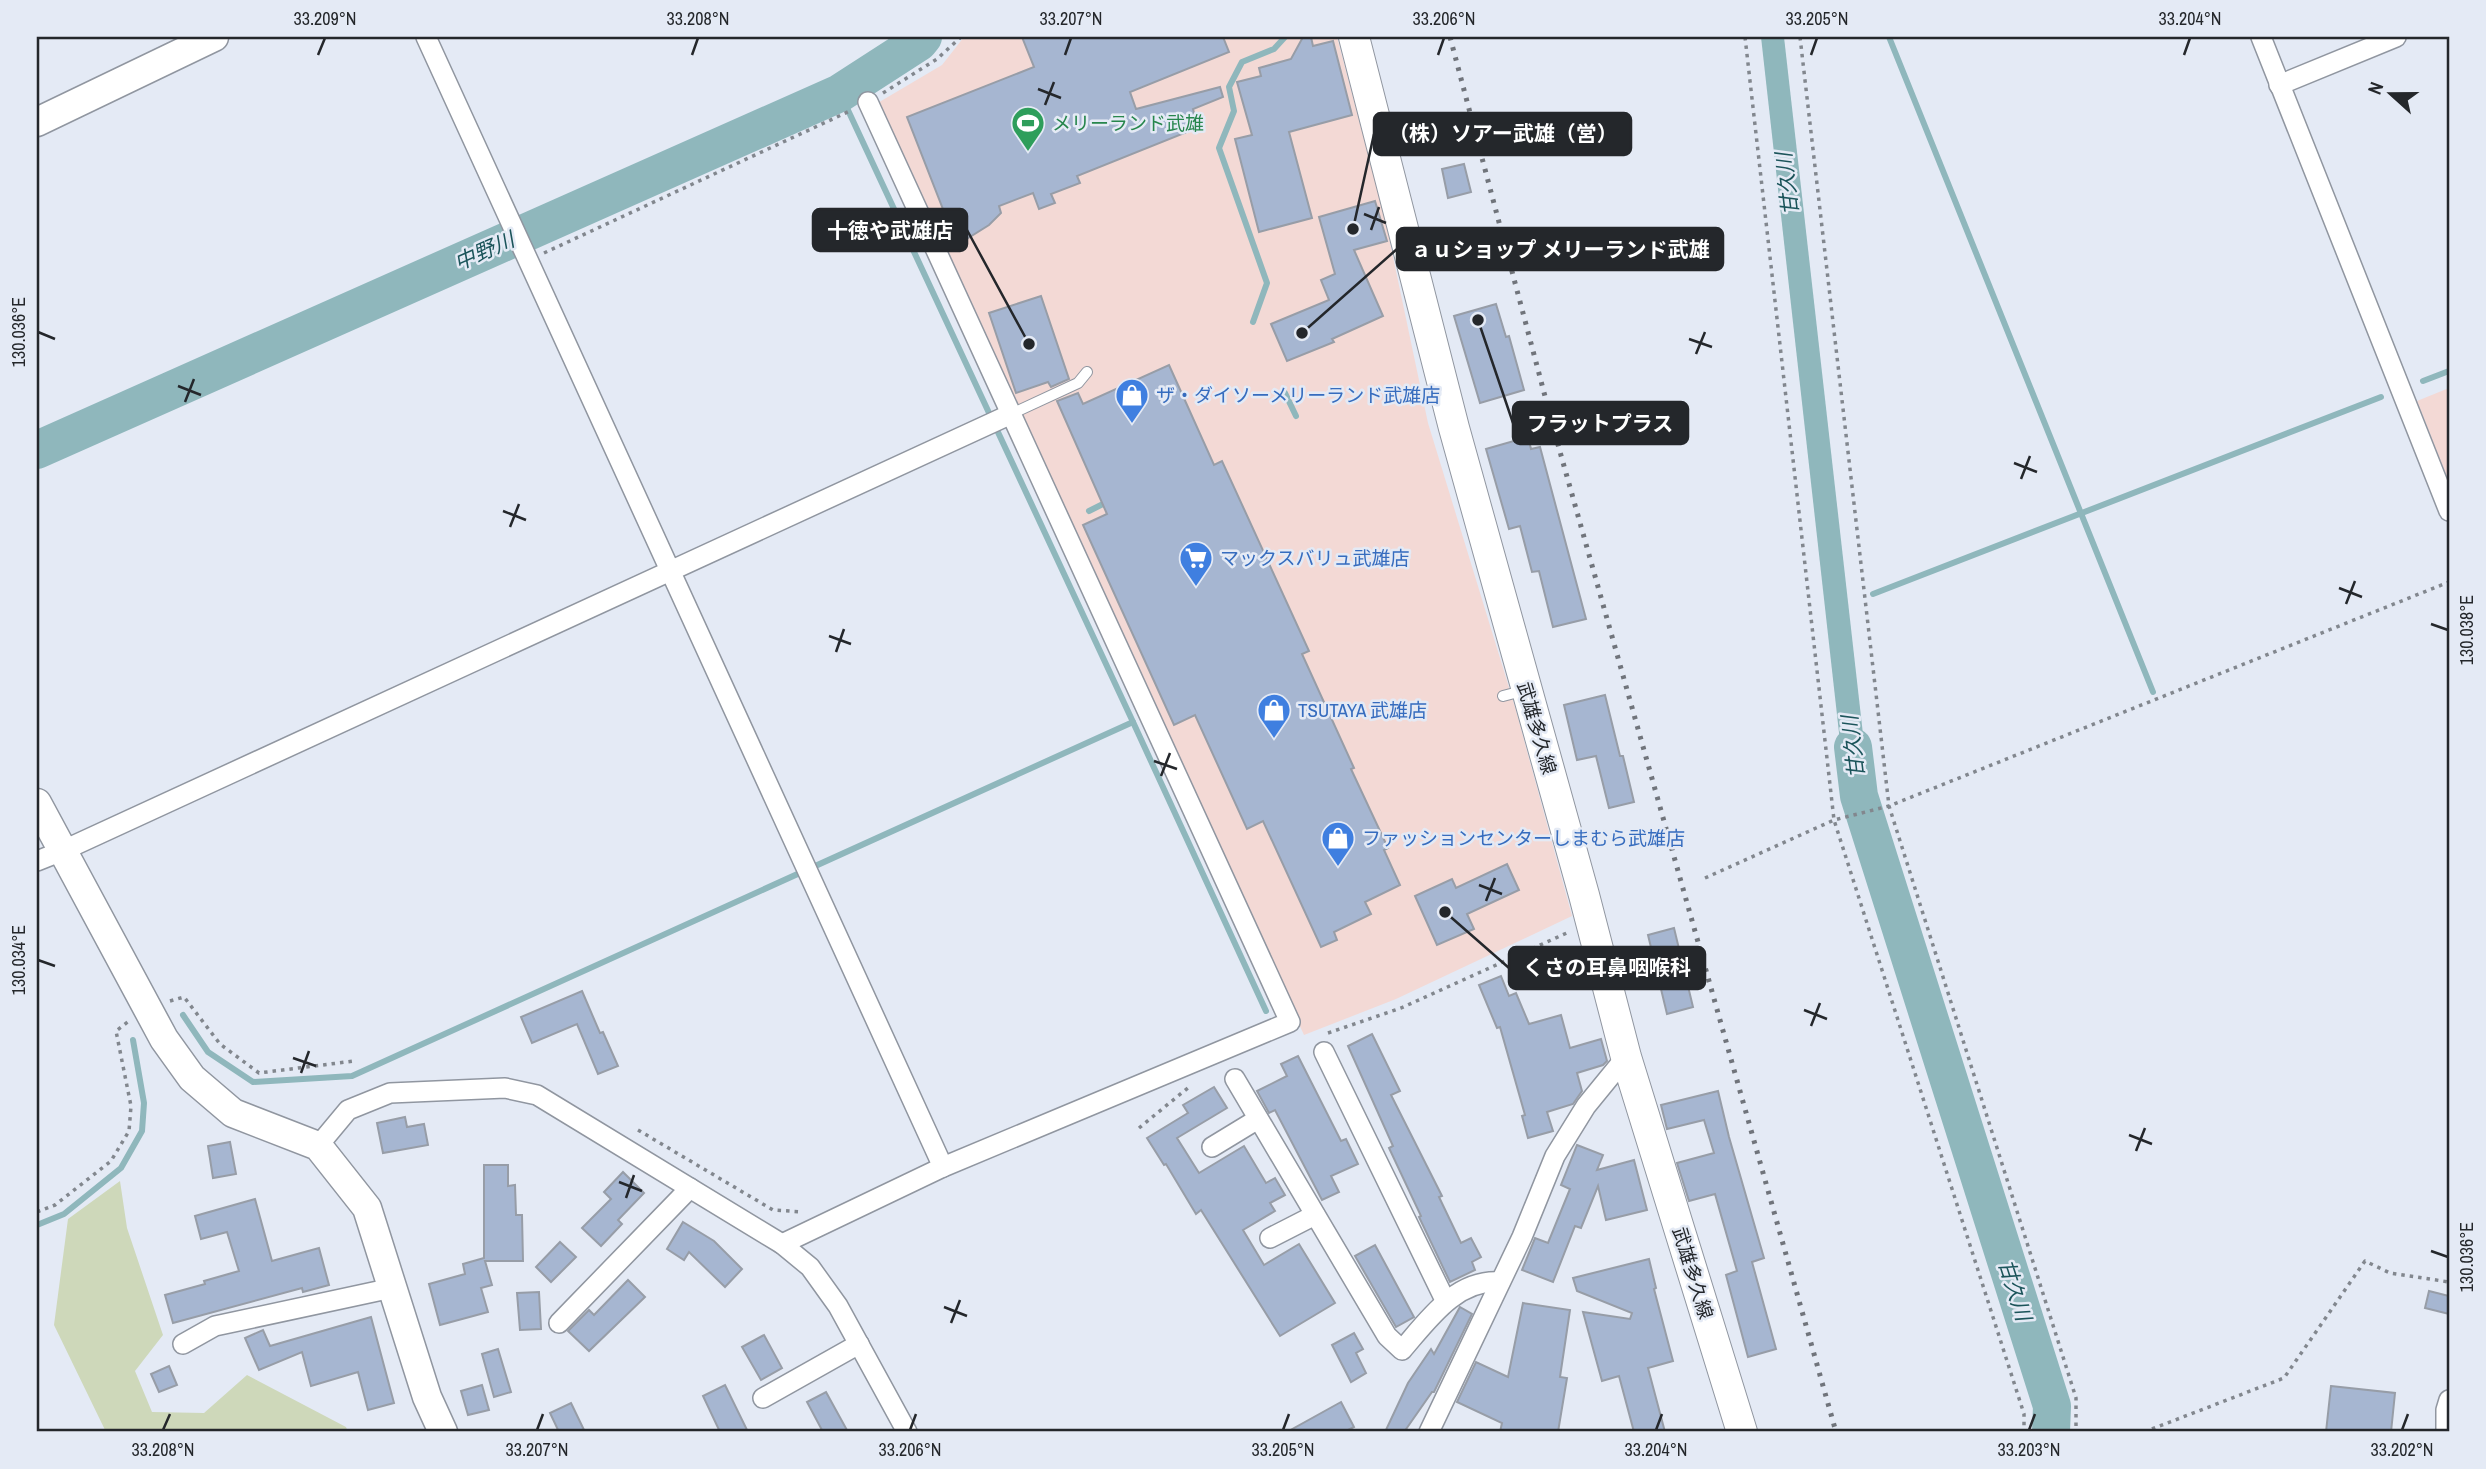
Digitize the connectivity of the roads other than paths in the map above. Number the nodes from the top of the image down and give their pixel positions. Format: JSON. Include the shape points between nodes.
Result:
{"nodes":[{"id":1,"x":214,"y":37,"type":"edge"},
{"id":2,"x":426,"y":37,"type":"edge"},
{"id":3,"x":1354,"y":37,"type":"edge"},
{"id":4,"x":2261,"y":37,"type":"edge"},
{"id":5,"x":2396,"y":37,"type":"edge"},
{"id":6,"x":2279,"y":85,"type":"junction"},
{"id":7,"x":868,"y":102,"type":"road end"},
{"id":8,"x":37,"y":122,"type":"edge"},
{"id":9,"x":1087,"y":372,"type":"dead end"},
{"id":10,"x":1009,"y":415,"type":"junction"},
{"id":11,"x":2449,"y":511,"type":"edge"},
{"id":12,"x":670,"y":571,"type":"junction"},
{"id":13,"x":37,"y":803,"type":"edge"},
{"id":14,"x":50,"y":856,"type":"edge"},
{"id":15,"x":1325,"y":1043,"type":"road end"},
{"id":16,"x":1626,"y":1057,"type":"junction"},
{"id":17,"x":1235,"y":1079,"type":"dead end"},
{"id":18,"x":1258,"y":1119,"type":"junction"},
{"id":19,"x":318,"y":1146,"type":"junction"},
{"id":20,"x":1212,"y":1147,"type":"dead end"},
{"id":21,"x":943,"y":1167,"type":"junction"},
{"id":22,"x":690,"y":1188,"type":"junction"},
{"id":23,"x":1315,"y":1215,"type":"junction"},
{"id":24,"x":1270,"y":1238,"type":"dead end"},
{"id":25,"x":782,"y":1244,"type":"junction"},
{"id":26,"x":1500,"y":1282,"type":"junction"},
{"id":27,"x":392,"y":1288,"type":"junction"},
{"id":28,"x":1445,"y":1300,"type":"junction"},
{"id":29,"x":559,"y":1323,"type":"dead end"},
{"id":30,"x":183,"y":1344,"type":"dead end"},
{"id":31,"x":859,"y":1344,"type":"junction"},
{"id":32,"x":763,"y":1398,"type":"dead end"},
{"id":33,"x":2449,"y":1400,"type":"edge"},
{"id":34,"x":1740,"y":1426,"type":"edge"},
{"id":35,"x":443,"y":1432,"type":"edge"},
{"id":36,"x":907,"y":1432,"type":"edge"},
{"id":37,"x":1429,"y":1432,"type":"edge"},
{"id":38,"x":2446,"y":1432,"type":"edge"}],
"edges":[{"from":1,"to":8,"type":"street"},
{"from":2,"to":12,"type":"street"},
{"from":3,"to":16,"type":"main road","name":"武雄多久線","via":[[1454,428],[1514,693],[1591,922]]},
{"from":4,"to":6,"type":"street"},
{"from":5,"to":6,"type":"street"},
{"from":6,"to":11,"type":"street"},
{"from":7,"to":10,"type":"street"},
{"from":9,"to":10,"type":"lane","via":[[1078,383]]},
{"from":10,"to":12,"type":"street"},
{"from":10,"to":21,"type":"street","via":[[1290,1023]]},
{"from":12,"to":14,"type":"street"},
{"from":12,"to":21,"type":"street"},
{"from":13,"to":14,"type":"street"},
{"from":14,"to":19,"type":"street","via":[[192,1078],[233,1113]]},
{"from":15,"to":28,"type":"street"},
{"from":16,"to":26,"type":"street","via":[[1586,1106],[1555,1156]]},
{"from":16,"to":34,"type":"main road","name":"武雄多久線"},
{"from":17,"to":18,"type":"street"},
{"from":18,"to":20,"type":"street"},
{"from":18,"to":23,"type":"street"},
{"from":19,"to":22,"type":"street","via":[[348,1110],[390,1093],[505,1088],[537,1095]]},
{"from":19,"to":27,"type":"street","via":[[367,1208]]},
{"from":21,"to":25,"type":"street"},
{"from":22,"to":25,"type":"street"},
{"from":22,"to":29,"type":"street"},
{"from":23,"to":24,"type":"street"},
{"from":23,"to":28,"type":"street","via":[[1387,1336],[1402,1350]]},
{"from":25,"to":31,"type":"street","via":[[810,1267]]},
{"from":26,"to":28,"type":"street","via":[[1487,1281]]},
{"from":26,"to":37,"type":"street"},
{"from":27,"to":30,"type":"street","via":[[215,1326]]},
{"from":27,"to":35,"type":"street"},
{"from":31,"to":32,"type":"street"},
{"from":31,"to":36,"type":"street"},
{"from":33,"to":38,"type":"street"}]}
